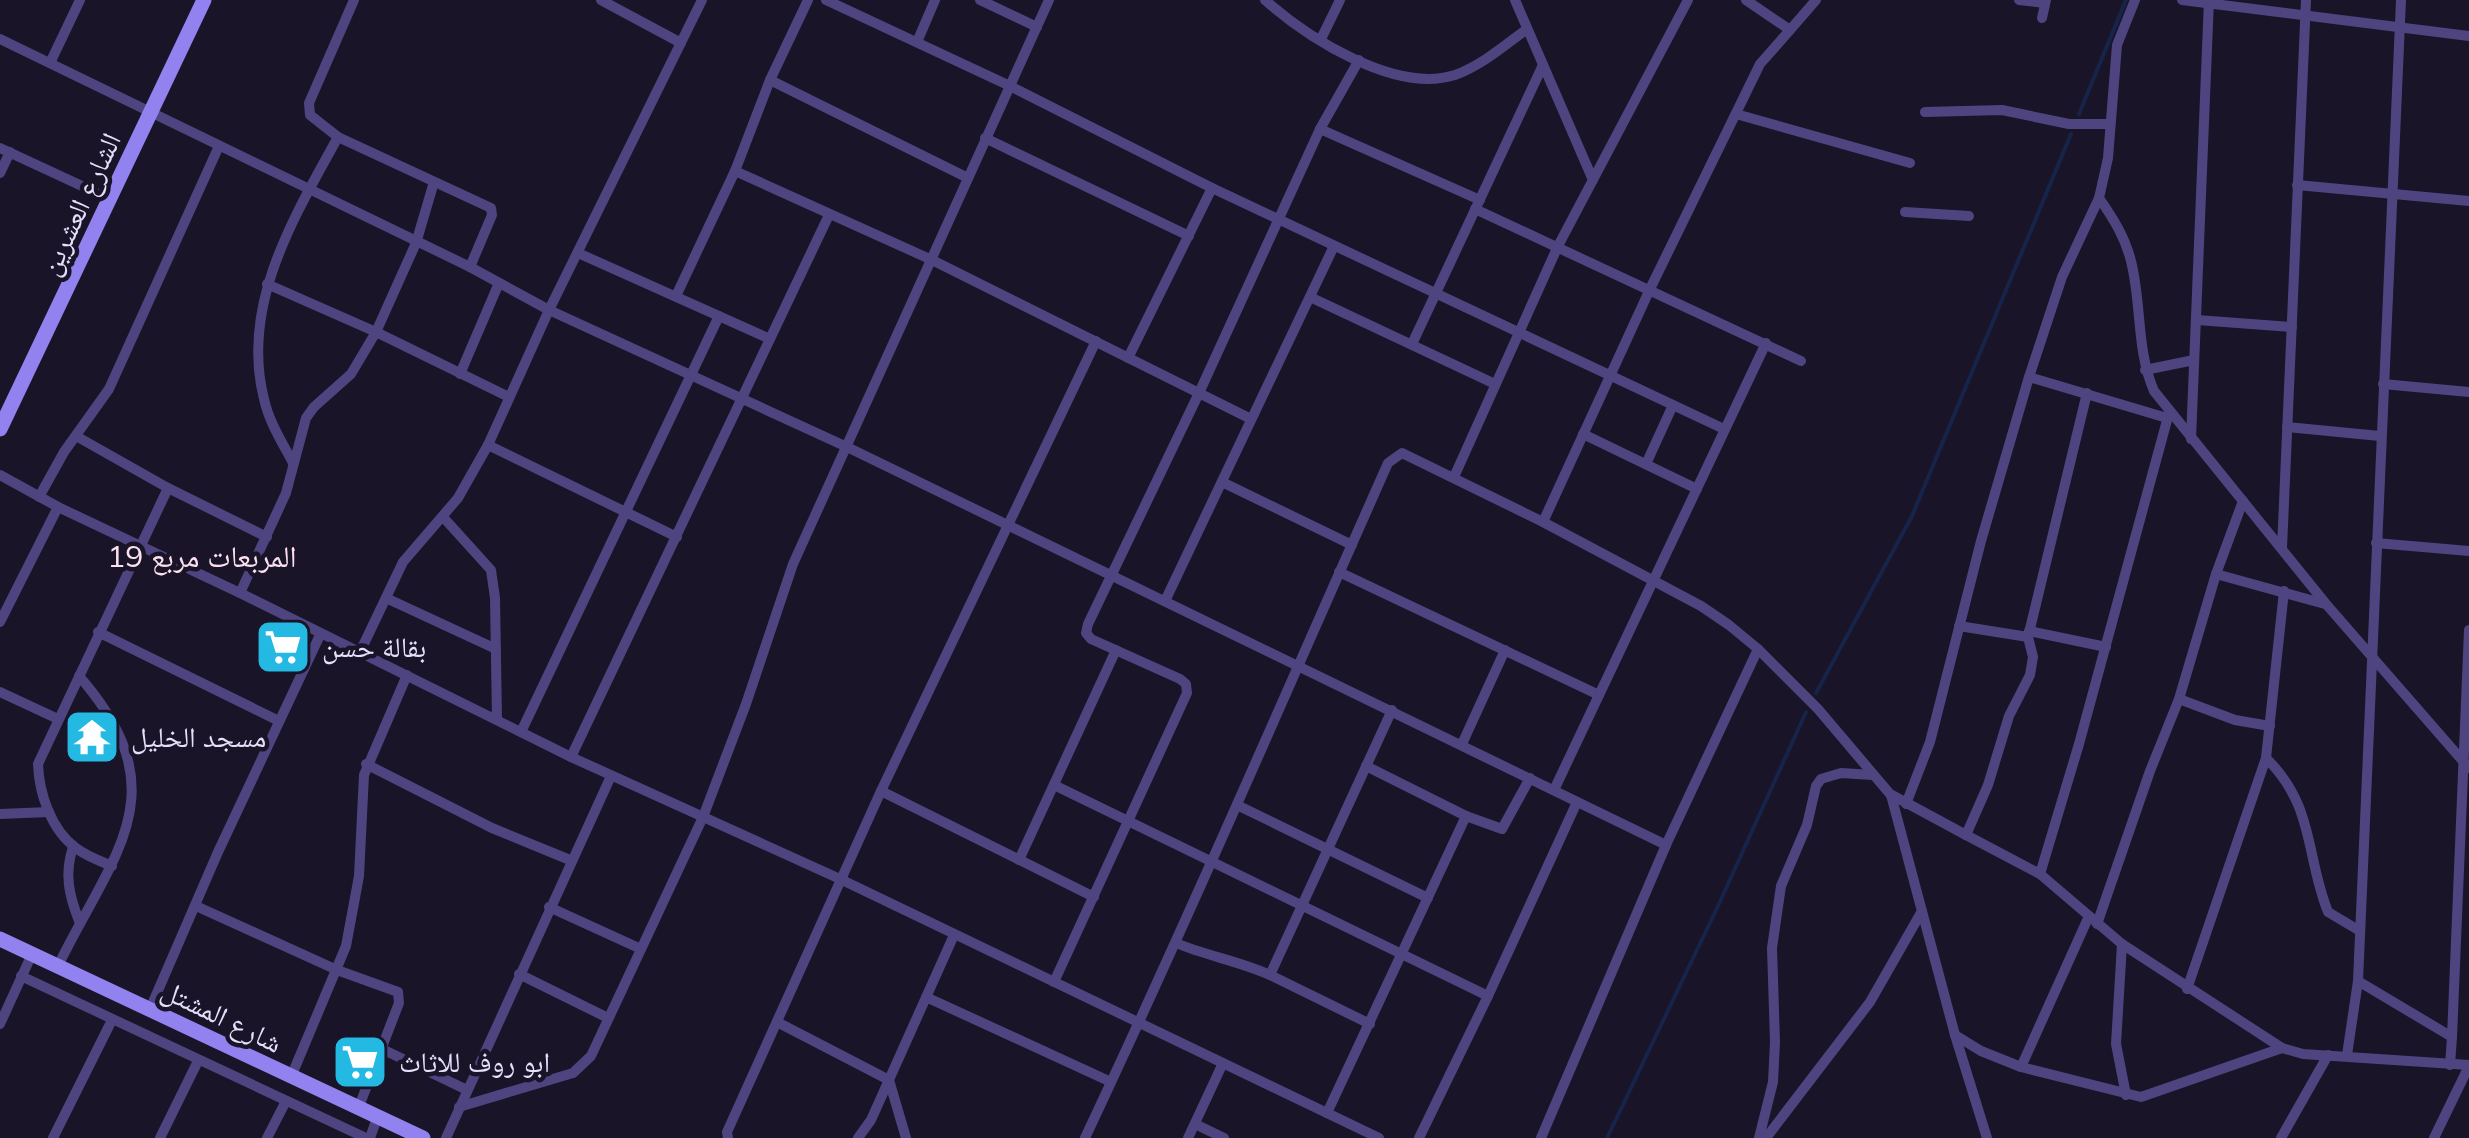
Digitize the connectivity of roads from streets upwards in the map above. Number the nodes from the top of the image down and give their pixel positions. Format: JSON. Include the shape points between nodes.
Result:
{"nodes":[{"id":1,"x":80,"y":0,"type":"edge"},
{"id":2,"x":204,"y":0,"type":"edge"},
{"id":3,"x":354,"y":0,"type":"edge"},
{"id":4,"x":601,"y":0,"type":"edge"},
{"id":5,"x":702,"y":0,"type":"edge"},
{"id":6,"x":808,"y":0,"type":"edge"},
{"id":7,"x":826,"y":0,"type":"edge"},
{"id":8,"x":936,"y":0,"type":"edge"},
{"id":9,"x":980,"y":0,"type":"edge"},
{"id":10,"x":1050,"y":0,"type":"edge"},
{"id":11,"x":1265,"y":0,"type":"edge"},
{"id":12,"x":1340,"y":0,"type":"edge"},
{"id":13,"x":1515,"y":0,"type":"edge"},
{"id":14,"x":1688,"y":0,"type":"edge"},
{"id":15,"x":1746,"y":0,"type":"edge"},
{"id":16,"x":1816,"y":0,"type":"edge"},
{"id":17,"x":2019,"y":0,"type":"edge"},
{"id":18,"x":2135,"y":0,"type":"edge"},
{"id":19,"x":2182,"y":0,"type":"edge"},
{"id":20,"x":2306,"y":0,"type":"edge"},
{"id":21,"x":2402,"y":0,"type":"edge"},
{"id":22,"x":2046,"y":1,"type":"edge"},
{"id":23,"x":2209,"y":3,"type":"edge"},
{"id":24,"x":2042,"y":18,"type":"dead end"},
{"id":25,"x":2305,"y":18,"type":"junction"},
{"id":26,"x":1037,"y":27,"type":"junction"},
{"id":27,"x":2400,"y":28,"type":"junction"},
{"id":28,"x":1527,"y":29,"type":"junction"},
{"id":29,"x":1790,"y":30,"type":"junction"},
{"id":30,"x":2469,"y":36,"type":"edge"},
{"id":31,"x":0,"y":39,"type":"edge"},
{"id":32,"x":1321,"y":39,"type":"junction"},
{"id":33,"x":917,"y":42,"type":"junction"},
{"id":34,"x":681,"y":43,"type":"junction"},
{"id":35,"x":1358,"y":60,"type":"junction"},
{"id":36,"x":50,"y":63,"type":"junction"},
{"id":37,"x":1543,"y":65,"type":"junction"},
{"id":38,"x":770,"y":80,"type":"junction"},
{"id":39,"x":1010,"y":86,"type":"junction"},
{"id":40,"x":151,"y":111,"type":"junction"},
{"id":41,"x":1925,"y":112,"type":"dead end"},
{"id":42,"x":1736,"y":114,"type":"junction"},
{"id":43,"x":2110,"y":124,"type":"junction"},
{"id":44,"x":1320,"y":129,"type":"junction"},
{"id":45,"x":338,"y":137,"type":"junction"},
{"id":46,"x":985,"y":138,"type":"junction"},
{"id":47,"x":219,"y":146,"type":"junction"},
{"id":48,"x":5,"y":150,"type":"edge"},
{"id":49,"x":1910,"y":163,"type":"dead end"},
{"id":50,"x":735,"y":171,"type":"junction"},
{"id":51,"x":0,"y":173,"type":"edge"},
{"id":52,"x":968,"y":178,"type":"junction"},
{"id":53,"x":1593,"y":180,"type":"junction"},
{"id":54,"x":434,"y":182,"type":"junction"},
{"id":55,"x":2297,"y":185,"type":"junction"},
{"id":56,"x":1212,"y":188,"type":"junction"},
{"id":57,"x":308,"y":191,"type":"junction"},
{"id":58,"x":2393,"y":194,"type":"junction"},
{"id":59,"x":2099,"y":198,"type":"junction"},
{"id":60,"x":110,"y":199,"type":"junction"},
{"id":61,"x":2469,"y":201,"type":"edge"},
{"id":62,"x":1477,"y":205,"type":"junction"},
{"id":63,"x":1905,"y":212,"type":"dead end"},
{"id":64,"x":828,"y":214,"type":"junction"},
{"id":65,"x":1969,"y":216,"type":"dead end"},
{"id":66,"x":1280,"y":218,"type":"junction"},
{"id":67,"x":1188,"y":236,"type":"junction"},
{"id":68,"x":416,"y":243,"type":"junction"},
{"id":69,"x":1334,"y":246,"type":"junction"},
{"id":70,"x":1558,"y":246,"type":"junction"},
{"id":71,"x":578,"y":252,"type":"junction"},
{"id":72,"x":932,"y":260,"type":"junction"},
{"id":73,"x":470,"y":267,"type":"junction"},
{"id":74,"x":499,"y":283,"type":"junction"},
{"id":75,"x":267,"y":284,"type":"junction"},
{"id":76,"x":1650,"y":289,"type":"junction"},
{"id":77,"x":1436,"y":294,"type":"junction"},
{"id":78,"x":676,"y":296,"type":"junction"},
{"id":79,"x":1310,"y":297,"type":"junction"},
{"id":80,"x":549,"y":310,"type":"junction"},
{"id":81,"x":718,"y":316,"type":"junction"},
{"id":82,"x":2196,"y":320,"type":"junction"},
{"id":83,"x":2292,"y":327,"type":"junction"},
{"id":84,"x":376,"y":332,"type":"junction"},
{"id":85,"x":1518,"y":333,"type":"junction"},
{"id":86,"x":770,"y":339,"type":"junction"},
{"id":87,"x":1096,"y":341,"type":"junction"},
{"id":88,"x":1766,"y":343,"type":"junction"},
{"id":89,"x":1412,"y":344,"type":"junction"},
{"id":90,"x":1128,"y":358,"type":"junction"},
{"id":91,"x":2194,"y":360,"type":"junction"},
{"id":92,"x":1801,"y":362,"type":"dead end"},
{"id":93,"x":2145,"y":370,"type":"junction"},
{"id":94,"x":460,"y":374,"type":"junction"},
{"id":95,"x":691,"y":375,"type":"junction"},
{"id":96,"x":1610,"y":376,"type":"junction"},
{"id":97,"x":2029,"y":377,"type":"junction"},
{"id":98,"x":1495,"y":384,"type":"junction"},
{"id":99,"x":2383,"y":384,"type":"junction"},
{"id":100,"x":2469,"y":392,"type":"edge"},
{"id":101,"x":1199,"y":393,"type":"junction"},
{"id":102,"x":2088,"y":393,"type":"junction"},
{"id":103,"x":509,"y":397,"type":"junction"},
{"id":104,"x":742,"y":399,"type":"junction"},
{"id":105,"x":1673,"y":405,"type":"junction"},
{"id":106,"x":2168,"y":416,"type":"junction"},
{"id":107,"x":1251,"y":419,"type":"junction"},
{"id":108,"x":2288,"y":427,"type":"junction"},
{"id":109,"x":1724,"y":429,"type":"junction"},
{"id":110,"x":0,"y":430,"type":"edge"},
{"id":111,"x":1583,"y":434,"type":"junction"},
{"id":112,"x":76,"y":436,"type":"junction"},
{"id":113,"x":2380,"y":436,"type":"junction"},
{"id":114,"x":2191,"y":440,"type":"junction"},
{"id":115,"x":488,"y":446,"type":"junction"},
{"id":116,"x":847,"y":448,"type":"junction"},
{"id":117,"x":293,"y":464,"type":"junction"},
{"id":118,"x":1646,"y":464,"type":"junction"},
{"id":119,"x":0,"y":475,"type":"edge"},
{"id":120,"x":1454,"y":477,"type":"junction"},
{"id":121,"x":1222,"y":482,"type":"junction"},
{"id":122,"x":168,"y":488,"type":"junction"},
{"id":123,"x":1696,"y":489,"type":"junction"},
{"id":124,"x":39,"y":497,"type":"junction"},
{"id":125,"x":2243,"y":501,"type":"junction"},
{"id":126,"x":58,"y":507,"type":"junction"},
{"id":127,"x":626,"y":513,"type":"junction"},
{"id":128,"x":444,"y":518,"type":"junction"},
{"id":129,"x":1543,"y":522,"type":"junction"},
{"id":130,"x":1008,"y":524,"type":"junction"},
{"id":131,"x":267,"y":537,"type":"junction"},
{"id":132,"x":677,"y":537,"type":"junction"},
{"id":133,"x":2376,"y":543,"type":"junction"},
{"id":134,"x":1352,"y":545,"type":"junction"},
{"id":135,"x":140,"y":547,"type":"junction"},
{"id":136,"x":2282,"y":550,"type":"junction"},
{"id":137,"x":2469,"y":552,"type":"edge"},
{"id":138,"x":1339,"y":572,"type":"junction"},
{"id":139,"x":1110,"y":574,"type":"junction"},
{"id":140,"x":2216,"y":574,"type":"junction"},
{"id":141,"x":1655,"y":581,"type":"junction"},
{"id":142,"x":2284,"y":591,"type":"junction"},
{"id":143,"x":240,"y":593,"type":"junction"},
{"id":144,"x":386,"y":598,"type":"junction"},
{"id":145,"x":1165,"y":602,"type":"junction"},
{"id":146,"x":2326,"y":604,"type":"junction"},
{"id":147,"x":0,"y":622,"type":"edge"},
{"id":148,"x":1959,"y":626,"type":"junction"},
{"id":149,"x":2469,"y":630,"type":"edge"},
{"id":150,"x":98,"y":632,"type":"junction"},
{"id":151,"x":2029,"y":634,"type":"junction"},
{"id":152,"x":320,"y":636,"type":"junction"},
{"id":153,"x":2469,"y":644,"type":"edge"},
{"id":154,"x":2106,"y":646,"type":"junction"},
{"id":155,"x":1758,"y":648,"type":"junction"},
{"id":156,"x":496,"y":649,"type":"junction"},
{"id":157,"x":1116,"y":650,"type":"junction"},
{"id":158,"x":1504,"y":650,"type":"junction"},
{"id":159,"x":360,"y":652,"type":"junction"},
{"id":160,"x":2371,"y":655,"type":"junction"},
{"id":161,"x":1298,"y":665,"type":"junction"},
{"id":162,"x":407,"y":675,"type":"junction"},
{"id":163,"x":79,"y":676,"type":"junction"},
{"id":164,"x":0,"y":692,"type":"edge"},
{"id":165,"x":1599,"y":696,"type":"junction"},
{"id":166,"x":2180,"y":699,"type":"junction"},
{"id":167,"x":1392,"y":710,"type":"junction"},
{"id":168,"x":58,"y":719,"type":"junction"},
{"id":169,"x":496,"y":720,"type":"junction"},
{"id":170,"x":278,"y":721,"type":"junction"},
{"id":171,"x":2270,"y":726,"type":"junction"},
{"id":172,"x":520,"y":732,"type":"junction"},
{"id":173,"x":1462,"y":744,"type":"junction"},
{"id":174,"x":571,"y":757,"type":"junction"},
{"id":175,"x":2266,"y":758,"type":"junction"},
{"id":176,"x":366,"y":764,"type":"junction"},
{"id":177,"x":2466,"y":764,"type":"edge"},
{"id":178,"x":1366,"y":766,"type":"junction"},
{"id":179,"x":1873,"y":775,"type":"junction"},
{"id":180,"x":611,"y":776,"type":"junction"},
{"id":181,"x":1530,"y":778,"type":"junction"},
{"id":182,"x":1054,"y":785,"type":"junction"},
{"id":183,"x":1554,"y":790,"type":"junction"},
{"id":184,"x":881,"y":791,"type":"junction"},
{"id":185,"x":1890,"y":794,"type":"junction"},
{"id":186,"x":1577,"y":802,"type":"junction"},
{"id":187,"x":1906,"y":804,"type":"junction"},
{"id":188,"x":1239,"y":806,"type":"junction"},
{"id":189,"x":49,"y":812,"type":"junction"},
{"id":190,"x":0,"y":814,"type":"edge"},
{"id":191,"x":1466,"y":816,"type":"junction"},
{"id":192,"x":703,"y":817,"type":"junction"},
{"id":193,"x":1130,"y":822,"type":"junction"},
{"id":194,"x":1966,"y":834,"type":"junction"},
{"id":195,"x":1666,"y":845,"type":"junction"},
{"id":196,"x":74,"y":847,"type":"junction"},
{"id":197,"x":1329,"y":850,"type":"junction"},
{"id":198,"x":570,"y":860,"type":"junction"},
{"id":199,"x":1019,"y":860,"type":"junction"},
{"id":200,"x":1213,"y":861,"type":"junction"},
{"id":201,"x":112,"y":866,"type":"junction"},
{"id":202,"x":2040,"y":874,"type":"junction"},
{"id":203,"x":840,"y":879,"type":"junction"},
{"id":204,"x":1094,"y":897,"type":"junction"},
{"id":205,"x":1428,"y":898,"type":"junction"},
{"id":206,"x":196,"y":906,"type":"junction"},
{"id":207,"x":1304,"y":906,"type":"junction"},
{"id":208,"x":549,"y":907,"type":"junction"},
{"id":209,"x":1922,"y":911,"type":"junction"},
{"id":210,"x":2093,"y":920,"type":"junction"},
{"id":211,"x":79,"y":921,"type":"junction"},
{"id":212,"x":2360,"y":932,"type":"junction"},
{"id":213,"x":954,"y":935,"type":"junction"},
{"id":214,"x":0,"y":938,"type":"edge"},
{"id":215,"x":1176,"y":943,"type":"junction"},
{"id":216,"x":2122,"y":944,"type":"junction"},
{"id":217,"x":640,"y":948,"type":"junction"},
{"id":218,"x":32,"y":954,"type":"junction"},
{"id":219,"x":1402,"y":955,"type":"junction"},
{"id":220,"x":58,"y":966,"type":"junction"},
{"id":221,"x":337,"y":970,"type":"junction"},
{"id":222,"x":519,"y":974,"type":"junction"},
{"id":223,"x":1270,"y":975,"type":"junction"},
{"id":224,"x":21,"y":976,"type":"junction"},
{"id":225,"x":2358,"y":981,"type":"junction"},
{"id":226,"x":1054,"y":982,"type":"junction"},
{"id":227,"x":2187,"y":989,"type":"junction"},
{"id":228,"x":1488,"y":996,"type":"junction"},
{"id":229,"x":926,"y":997,"type":"junction"},
{"id":230,"x":150,"y":1008,"type":"junction"},
{"id":231,"x":608,"y":1018,"type":"junction"},
{"id":232,"x":112,"y":1020,"type":"junction"},
{"id":233,"x":777,"y":1022,"type":"junction"},
{"id":234,"x":1139,"y":1022,"type":"junction"},
{"id":235,"x":0,"y":1024,"type":"edge"},
{"id":236,"x":1370,"y":1024,"type":"junction"},
{"id":237,"x":1955,"y":1035,"type":"junction"},
{"id":238,"x":2452,"y":1037,"type":"junction"},
{"id":239,"x":380,"y":1048,"type":"junction"},
{"id":240,"x":2282,"y":1048,"type":"junction"},
{"id":241,"x":2328,"y":1055,"type":"junction"},
{"id":242,"x":2347,"y":1055,"type":"junction"},
{"id":243,"x":198,"y":1061,"type":"junction"},
{"id":244,"x":1223,"y":1063,"type":"junction"},
{"id":245,"x":2450,"y":1065,"type":"junction"},
{"id":246,"x":2469,"y":1066,"type":"edge"},
{"id":247,"x":2021,"y":1067,"type":"junction"},
{"id":248,"x":291,"y":1078,"type":"junction"},
{"id":249,"x":889,"y":1080,"type":"junction"},
{"id":250,"x":1111,"y":1082,"type":"junction"},
{"id":251,"x":467,"y":1090,"type":"junction"},
{"id":252,"x":2126,"y":1095,"type":"junction"},
{"id":253,"x":286,"y":1101,"type":"junction"},
{"id":254,"x":459,"y":1107,"type":"junction"},
{"id":255,"x":358,"y":1110,"type":"junction"},
{"id":256,"x":1327,"y":1113,"type":"junction"},
{"id":257,"x":376,"y":1118,"type":"junction"},
{"id":258,"x":1194,"y":1124,"type":"junction"},
{"id":259,"x":53,"y":1138,"type":"edge"},
{"id":260,"x":160,"y":1138,"type":"edge"},
{"id":261,"x":267,"y":1138,"type":"edge"},
{"id":262,"x":368,"y":1138,"type":"edge"},
{"id":263,"x":423,"y":1138,"type":"edge"},
{"id":264,"x":446,"y":1138,"type":"edge"},
{"id":265,"x":728,"y":1138,"type":"edge"},
{"id":266,"x":858,"y":1138,"type":"edge"},
{"id":267,"x":906,"y":1138,"type":"edge"},
{"id":268,"x":1085,"y":1138,"type":"edge"},
{"id":269,"x":1188,"y":1138,"type":"edge"},
{"id":270,"x":1224,"y":1138,"type":"edge"},
{"id":271,"x":1379,"y":1138,"type":"edge"},
{"id":272,"x":1420,"y":1138,"type":"edge"},
{"id":273,"x":1541,"y":1138,"type":"edge"},
{"id":274,"x":1763,"y":1138,"type":"edge"},
{"id":275,"x":1987,"y":1138,"type":"edge"},
{"id":276,"x":2281,"y":1138,"type":"edge"},
{"id":277,"x":2434,"y":1138,"type":"edge"}],
"edges":[{"from":1,"to":36,"type":"street"},
{"from":2,"to":40,"type":"street","name":"الشارع العشرين"},
{"from":3,"to":45,"type":"street","via":[[309,102],[310,114]]},
{"from":4,"to":34,"type":"street"},
{"from":5,"to":34,"type":"street"},
{"from":6,"to":38,"type":"street"},
{"from":7,"to":33,"type":"street"},
{"from":8,"to":33,"type":"street"},
{"from":9,"to":26,"type":"street"},
{"from":10,"to":26,"type":"street"},
{"from":11,"to":32,"type":"street"},
{"from":12,"to":32,"type":"street"},
{"from":13,"to":28,"type":"street"},
{"from":14,"to":53,"type":"street"},
{"from":15,"to":29,"type":"street"},
{"from":16,"to":29,"type":"street"},
{"from":17,"to":22,"type":"street"},
{"from":18,"to":43,"type":"street","via":[[2117,45]]},
{"from":19,"to":23,"type":"street"},
{"from":20,"to":25,"type":"street"},
{"from":21,"to":27,"type":"street"},
{"from":22,"to":24,"type":"street"},
{"from":23,"to":25,"type":"street"},
{"from":23,"to":82,"type":"street"},
{"from":25,"to":27,"type":"street"},
{"from":25,"to":55,"type":"street"},
{"from":26,"to":39,"type":"street"},
{"from":27,"to":30,"type":"street"},
{"from":27,"to":58,"type":"street"},
{"from":28,"to":35,"type":"street","via":[[1479,62],[1439,78],[1387,73]]},
{"from":28,"to":37,"type":"street"},
{"from":29,"to":42,"type":"street","via":[[1760,64]]},
{"from":31,"to":36,"type":"street"},
{"from":32,"to":35,"type":"street"},
{"from":33,"to":39,"type":"street"},
{"from":34,"to":71,"type":"street"},
{"from":35,"to":44,"type":"street"},
{"from":36,"to":40,"type":"street"},
{"from":37,"to":53,"type":"street"},
{"from":37,"to":62,"type":"street"},
{"from":38,"to":50,"type":"street"},
{"from":38,"to":52,"type":"street"},
{"from":39,"to":46,"type":"street"},
{"from":39,"to":56,"type":"street"},
{"from":40,"to":47,"type":"street"},
{"from":40,"to":60,"type":"street","name":"الشارع العشرين"},
{"from":41,"to":43,"type":"street","via":[[2002,110],[2070,124]]},
{"from":42,"to":49,"type":"street"},
{"from":42,"to":76,"type":"street"},
{"from":43,"to":59,"type":"street"},
{"from":44,"to":62,"type":"street"},
{"from":44,"to":66,"type":"street"},
{"from":45,"to":54,"type":"street"},
{"from":45,"to":57,"type":"street"},
{"from":46,"to":52,"type":"street"},
{"from":46,"to":67,"type":"street"},
{"from":47,"to":57,"type":"street"},
{"from":47,"to":112,"type":"street","via":[[109,389]]},
{"from":48,"to":51,"type":"street"},
{"from":48,"to":60,"type":"street"},
{"from":50,"to":64,"type":"street"},
{"from":50,"to":78,"type":"street"},
{"from":52,"to":72,"type":"street"},
{"from":53,"to":70,"type":"street"},
{"from":54,"to":68,"type":"street"},
{"from":54,"to":73,"type":"street","via":[[492,211]]},
{"from":55,"to":58,"type":"street"},
{"from":55,"to":83,"type":"street"},
{"from":56,"to":66,"type":"street"},
{"from":56,"to":67,"type":"street"},
{"from":57,"to":68,"type":"street"},
{"from":57,"to":75,"type":"street"},
{"from":58,"to":61,"type":"street"},
{"from":58,"to":99,"type":"street"},
{"from":59,"to":93,"type":"street","via":[[2132,263]]},
{"from":59,"to":97,"type":"street","via":[[2062,277]]},
{"from":60,"to":110,"type":"street","name":"الشارع العشرين"},
{"from":62,"to":70,"type":"street"},
{"from":62,"to":77,"type":"street"},
{"from":63,"to":65,"type":"street"},
{"from":64,"to":72,"type":"street"},
{"from":64,"to":86,"type":"street"},
{"from":66,"to":69,"type":"street"},
{"from":66,"to":101,"type":"street"},
{"from":67,"to":90,"type":"street"},
{"from":68,"to":73,"type":"street"},
{"from":68,"to":84,"type":"street"},
{"from":69,"to":77,"type":"street"},
{"from":69,"to":79,"type":"street"},
{"from":70,"to":76,"type":"street"},
{"from":70,"to":85,"type":"street"},
{"from":71,"to":78,"type":"street"},
{"from":71,"to":80,"type":"street"},
{"from":72,"to":87,"type":"street"},
{"from":72,"to":116,"type":"street"},
{"from":73,"to":74,"type":"street"},
{"from":74,"to":80,"type":"street"},
{"from":74,"to":94,"type":"street"},
{"from":75,"to":84,"type":"street"},
{"from":75,"to":117,"type":"street","via":[[259,310],[260,378],[270,420]]},
{"from":76,"to":88,"type":"street"},
{"from":76,"to":96,"type":"street"},
{"from":77,"to":85,"type":"street"},
{"from":77,"to":89,"type":"street"},
{"from":78,"to":81,"type":"street"},
{"from":79,"to":89,"type":"street"},
{"from":79,"to":107,"type":"street"},
{"from":80,"to":95,"type":"street"},
{"from":80,"to":103,"type":"street"},
{"from":81,"to":86,"type":"street"},
{"from":81,"to":95,"type":"street"},
{"from":82,"to":83,"type":"street"},
{"from":82,"to":91,"type":"street"},
{"from":83,"to":108,"type":"street"},
{"from":84,"to":94,"type":"street"},
{"from":84,"to":117,"type":"street","via":[[351,374],[306,418]]},
{"from":85,"to":96,"type":"street"},
{"from":85,"to":98,"type":"street"},
{"from":86,"to":104,"type":"street"},
{"from":87,"to":90,"type":"street"},
{"from":87,"to":130,"type":"street"},
{"from":88,"to":92,"type":"street"},
{"from":88,"to":109,"type":"street"},
{"from":89,"to":98,"type":"street"},
{"from":90,"to":101,"type":"street"},
{"from":91,"to":93,"type":"street"},
{"from":91,"to":114,"type":"street"},
{"from":93,"to":106,"type":"street"},
{"from":94,"to":103,"type":"street"},
{"from":95,"to":104,"type":"street"},
{"from":95,"to":127,"type":"street"},
{"from":96,"to":105,"type":"street"},
{"from":96,"to":111,"type":"street"},
{"from":97,"to":102,"type":"street"},
{"from":97,"to":148,"type":"street"},
{"from":98,"to":120,"type":"street"},
{"from":99,"to":100,"type":"street"},
{"from":99,"to":113,"type":"street"},
{"from":101,"to":107,"type":"street"},
{"from":101,"to":139,"type":"street"},
{"from":102,"to":106,"type":"street"},
{"from":102,"to":151,"type":"street"},
{"from":103,"to":115,"type":"street"},
{"from":104,"to":116,"type":"street"},
{"from":104,"to":132,"type":"street"},
{"from":105,"to":109,"type":"street"},
{"from":105,"to":118,"type":"street"},
{"from":106,"to":114,"type":"street"},
{"from":106,"to":154,"type":"street"},
{"from":107,"to":121,"type":"street"},
{"from":108,"to":113,"type":"street"},
{"from":108,"to":136,"type":"street"},
{"from":109,"to":123,"type":"street"},
{"from":111,"to":118,"type":"street"},
{"from":111,"to":129,"type":"street"},
{"from":112,"to":122,"type":"street"},
{"from":112,"to":124,"type":"street"},
{"from":113,"to":133,"type":"street"},
{"from":114,"to":125,"type":"street"},
{"from":115,"to":127,"type":"street"},
{"from":115,"to":128,"type":"street"},
{"from":116,"to":130,"type":"street"},
{"from":116,"to":192,"type":"street","via":[[794,564]]},
{"from":117,"to":131,"type":"street"},
{"from":118,"to":123,"type":"street"},
{"from":119,"to":124,"type":"street"},
{"from":120,"to":129,"type":"street"},
{"from":120,"to":134,"type":"street","via":[[1396,455]]},
{"from":121,"to":134,"type":"street"},
{"from":121,"to":145,"type":"street"},
{"from":122,"to":131,"type":"street"},
{"from":122,"to":135,"type":"street"},
{"from":123,"to":141,"type":"street"},
{"from":124,"to":126,"type":"street"},
{"from":125,"to":136,"type":"street"},
{"from":125,"to":140,"type":"street"},
{"from":126,"to":135,"type":"street"},
{"from":126,"to":147,"type":"street"},
{"from":127,"to":132,"type":"street"},
{"from":127,"to":172,"type":"street"},
{"from":128,"to":144,"type":"street","via":[[413,548]]},
{"from":128,"to":156,"type":"street","via":[[492,570]]},
{"from":129,"to":141,"type":"street"},
{"from":130,"to":139,"type":"street"},
{"from":130,"to":184,"type":"street"},
{"from":131,"to":143,"type":"street"},
{"from":132,"to":174,"type":"street"},
{"from":133,"to":137,"type":"street"},
{"from":133,"to":160,"type":"street"},
{"from":134,"to":138,"type":"street"},
{"from":135,"to":143,"type":"street"},
{"from":135,"to":150,"type":"street"},
{"from":136,"to":146,"type":"street"},
{"from":138,"to":158,"type":"street"},
{"from":138,"to":161,"type":"street"},
{"from":139,"to":145,"type":"street"},
{"from":139,"to":157,"type":"street","via":[[1086,633]]},
{"from":140,"to":142,"type":"street"},
{"from":140,"to":166,"type":"street"},
{"from":141,"to":155,"type":"street"},
{"from":141,"to":165,"type":"street"},
{"from":142,"to":146,"type":"street"},
{"from":142,"to":171,"type":"street"},
{"from":143,"to":152,"type":"street"},
{"from":144,"to":156,"type":"street"},
{"from":144,"to":159,"type":"street"},
{"from":145,"to":161,"type":"street"},
{"from":146,"to":160,"type":"street"},
{"from":148,"to":151,"type":"street"},
{"from":148,"to":187,"type":"street","via":[[1930,742]]},
{"from":149,"to":153,"type":"street"},
{"from":150,"to":163,"type":"street"},
{"from":150,"to":170,"type":"street"},
{"from":151,"to":154,"type":"street"},
{"from":151,"to":194,"type":"street","via":[[2030,674]]},
{"from":152,"to":159,"type":"street"},
{"from":152,"to":170,"type":"street"},
{"from":153,"to":177,"type":"street"},
{"from":154,"to":202,"type":"street"},
{"from":155,"to":179,"type":"street"},
{"from":155,"to":195,"type":"street"},
{"from":156,"to":169,"type":"street"},
{"from":157,"to":182,"type":"street"},
{"from":157,"to":193,"type":"street","via":[[1180,678],[1187,693]]},
{"from":158,"to":165,"type":"street"},
{"from":158,"to":173,"type":"street"},
{"from":159,"to":162,"type":"street"},
{"from":160,"to":177,"type":"street"},
{"from":160,"to":212,"type":"street"},
{"from":161,"to":167,"type":"street"},
{"from":161,"to":188,"type":"street"},
{"from":162,"to":169,"type":"street"},
{"from":162,"to":176,"type":"street"},
{"from":163,"to":168,"type":"street"},
{"from":163,"to":201,"type":"street","via":[[111,716],[132,773],[130,822]]},
{"from":164,"to":168,"type":"street"},
{"from":165,"to":183,"type":"street"},
{"from":166,"to":171,"type":"street"},
{"from":166,"to":210,"type":"street"},
{"from":167,"to":173,"type":"street"},
{"from":167,"to":178,"type":"street"},
{"from":168,"to":189,"type":"street","via":[[38,764]]},
{"from":169,"to":172,"type":"street"},
{"from":170,"to":206,"type":"street"},
{"from":171,"to":175,"type":"street"},
{"from":172,"to":174,"type":"street"},
{"from":173,"to":181,"type":"street"},
{"from":174,"to":180,"type":"street"},
{"from":175,"to":212,"type":"street","via":[[2303,812],[2328,912]]},
{"from":175,"to":227,"type":"street"},
{"from":176,"to":198,"type":"street"},
{"from":176,"to":221,"type":"street","via":[[358,876]]},
{"from":177,"to":238,"type":"street"},
{"from":178,"to":191,"type":"street"},
{"from":178,"to":197,"type":"street"},
{"from":179,"to":185,"type":"street"},
{"from":179,"to":274,"type":"street","via":[[1842,773],[1816,786],[1807,826],[1780,886],[1772,948],[1775,1042]]},
{"from":180,"to":192,"type":"street"},
{"from":180,"to":198,"type":"street"},
{"from":181,"to":183,"type":"street"},
{"from":181,"to":191,"type":"street","via":[[1502,829]]},
{"from":182,"to":193,"type":"street"},
{"from":182,"to":199,"type":"street"},
{"from":183,"to":186,"type":"street"},
{"from":184,"to":199,"type":"street"},
{"from":184,"to":203,"type":"street"},
{"from":185,"to":187,"type":"street"},
{"from":185,"to":209,"type":"street"},
{"from":186,"to":195,"type":"street"},
{"from":186,"to":228,"type":"street"},
{"from":187,"to":194,"type":"street"},
{"from":188,"to":197,"type":"street"},
{"from":188,"to":200,"type":"street"},
{"from":189,"to":190,"type":"street"},
{"from":189,"to":196,"type":"street"},
{"from":191,"to":205,"type":"street"},
{"from":192,"to":203,"type":"street"},
{"from":192,"to":217,"type":"street"},
{"from":193,"to":200,"type":"street"},
{"from":193,"to":204,"type":"street"},
{"from":194,"to":202,"type":"street"},
{"from":195,"to":273,"type":"street"},
{"from":196,"to":201,"type":"street"},
{"from":196,"to":211,"type":"street","via":[[68,889]]},
{"from":197,"to":205,"type":"street"},
{"from":197,"to":207,"type":"street"},
{"from":198,"to":208,"type":"street"},
{"from":199,"to":204,"type":"street"},
{"from":200,"to":207,"type":"street"},
{"from":200,"to":215,"type":"street"},
{"from":201,"to":211,"type":"street"},
{"from":202,"to":210,"type":"street"},
{"from":203,"to":213,"type":"street"},
{"from":203,"to":233,"type":"street"},
{"from":204,"to":226,"type":"street"},
{"from":205,"to":219,"type":"street"},
{"from":206,"to":221,"type":"street"},
{"from":206,"to":230,"type":"street"},
{"from":207,"to":219,"type":"street"},
{"from":207,"to":223,"type":"street"},
{"from":208,"to":217,"type":"street"},
{"from":208,"to":222,"type":"street"},
{"from":209,"to":237,"type":"street"},
{"from":209,"to":274,"type":"street","via":[[1870,1002]]},
{"from":210,"to":216,"type":"street"},
{"from":210,"to":247,"type":"street"},
{"from":211,"to":220,"type":"street"},
{"from":212,"to":225,"type":"street"},
{"from":213,"to":226,"type":"street"},
{"from":213,"to":229,"type":"street"},
{"from":214,"to":218,"type":"street","name":"شارع المشتل"},
{"from":215,"to":223,"type":"street"},
{"from":215,"to":234,"type":"street"},
{"from":216,"to":227,"type":"street"},
{"from":216,"to":252,"type":"street","via":[[2116,1044]]},
{"from":217,"to":231,"type":"street"},
{"from":218,"to":220,"type":"street","name":"شارع المشتل"},
{"from":218,"to":224,"type":"street"},
{"from":219,"to":228,"type":"street"},
{"from":219,"to":236,"type":"street"},
{"from":220,"to":230,"type":"street","name":"شارع المشتل"},
{"from":221,"to":239,"type":"street","via":[[398,992]]},
{"from":221,"to":248,"type":"street"},
{"from":222,"to":231,"type":"street"},
{"from":222,"to":251,"type":"street"},
{"from":223,"to":236,"type":"street"},
{"from":224,"to":232,"type":"street"},
{"from":224,"to":235,"type":"street"},
{"from":225,"to":238,"type":"street"},
{"from":225,"to":242,"type":"street"},
{"from":226,"to":234,"type":"street"},
{"from":227,"to":240,"type":"street"},
{"from":228,"to":272,"type":"street"},
{"from":229,"to":249,"type":"street"},
{"from":229,"to":250,"type":"street"},
{"from":230,"to":248,"type":"street","name":"شارع المشتل"},
{"from":231,"to":254,"type":"street","via":[[591,1056],[573,1073]]},
{"from":232,"to":243,"type":"street"},
{"from":232,"to":259,"type":"street"},
{"from":233,"to":249,"type":"street"},
{"from":233,"to":265,"type":"street"},
{"from":234,"to":244,"type":"street"},
{"from":234,"to":250,"type":"street"},
{"from":236,"to":256,"type":"street"},
{"from":237,"to":247,"type":"street"},
{"from":237,"to":275,"type":"street"},
{"from":238,"to":245,"type":"street"},
{"from":239,"to":251,"type":"street"},
{"from":239,"to":255,"type":"street"},
{"from":240,"to":241,"type":"street"},
{"from":240,"to":252,"type":"street","via":[[2154,1095]]},
{"from":241,"to":242,"type":"street"},
{"from":241,"to":276,"type":"street"},
{"from":242,"to":245,"type":"street"},
{"from":243,"to":253,"type":"street"},
{"from":243,"to":260,"type":"street"},
{"from":244,"to":256,"type":"street"},
{"from":244,"to":258,"type":"street"},
{"from":245,"to":246,"type":"street"},
{"from":246,"to":277,"type":"street"},
{"from":247,"to":252,"type":"street"},
{"from":248,"to":255,"type":"street","name":"شارع المشتل"},
{"from":249,"to":266,"type":"street"},
{"from":249,"to":267,"type":"street"},
{"from":250,"to":268,"type":"street"},
{"from":251,"to":254,"type":"street"},
{"from":253,"to":261,"type":"street"},
{"from":253,"to":262,"type":"street"},
{"from":254,"to":264,"type":"street"},
{"from":255,"to":257,"type":"street","name":"شارع المشتل"},
{"from":256,"to":271,"type":"street"},
{"from":257,"to":262,"type":"street"},
{"from":257,"to":263,"type":"street","name":"شارع المشتل"},
{"from":258,"to":269,"type":"street"},
{"from":258,"to":270,"type":"street"}]}
